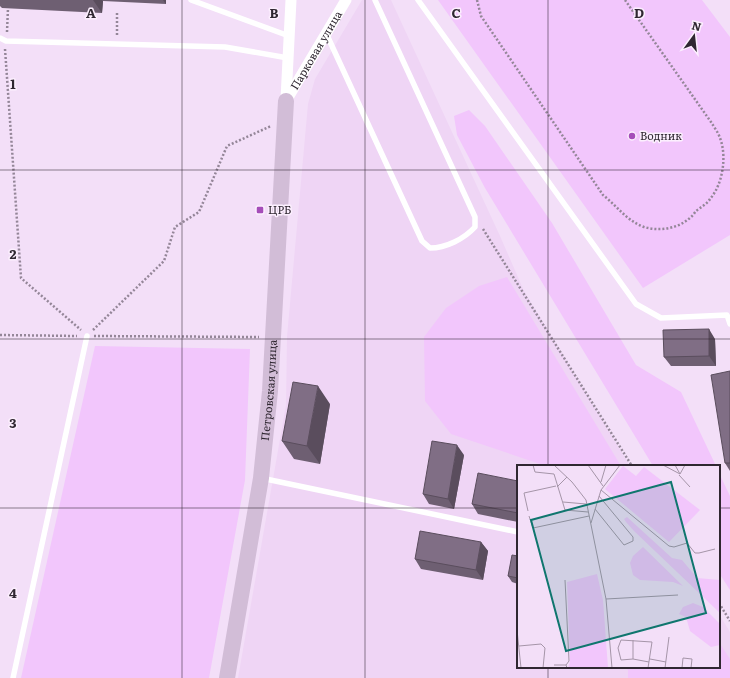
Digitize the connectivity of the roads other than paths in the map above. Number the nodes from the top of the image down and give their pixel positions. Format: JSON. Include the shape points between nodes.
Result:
{"nodes":[{"id":1,"x":191,"y":0,"type":"edge"},
{"id":2,"x":291,"y":0,"type":"edge"},
{"id":3,"x":346,"y":0,"type":"edge"},
{"id":4,"x":375,"y":0,"type":"edge"},
{"id":5,"x":418,"y":0,"type":"edge"},
{"id":6,"x":326,"y":33,"type":"junction"},
{"id":7,"x":289,"y":36,"type":"junction"},
{"id":8,"x":3,"y":40,"type":"edge"},
{"id":9,"x":288,"y":58,"type":"junction"},
{"id":10,"x":286,"y":101,"type":"junction"},
{"id":11,"x":730,"y":324,"type":"edge"},
{"id":12,"x":87,"y":336,"type":"road end"},
{"id":13,"x":261,"y":478,"type":"junction"},
{"id":14,"x":517,"y":532,"type":"edge"},
{"id":15,"x":13,"y":678,"type":"edge"},
{"id":16,"x":227,"y":678,"type":"edge"}],
"edges":[{"from":1,"to":7,"type":"lane"},
{"from":2,"to":7,"type":"street"},
{"from":3,"to":6,"type":"street","name":"Парковая улица"},
{"from":4,"to":6,"type":"lane","via":[[475,217],[475,227],[468,235],[440,248],[430,248],[422,241]]},
{"from":5,"to":11,"type":"lane","via":[[636,304],[661,318],[726,315]]},
{"from":6,"to":10,"type":"street","name":"Парковая улица"},
{"from":7,"to":9,"type":"street"},
{"from":8,"to":9,"type":"lane","via":[[225,47]]},
{"from":9,"to":10,"type":"street"},
{"from":10,"to":13,"type":"street","name":"Петровская улица","via":[[274,337]]},
{"from":12,"to":15,"type":"lane"},
{"from":13,"to":14,"type":"lane"},
{"from":13,"to":16,"type":"street","name":"Петровская улица"}]}
